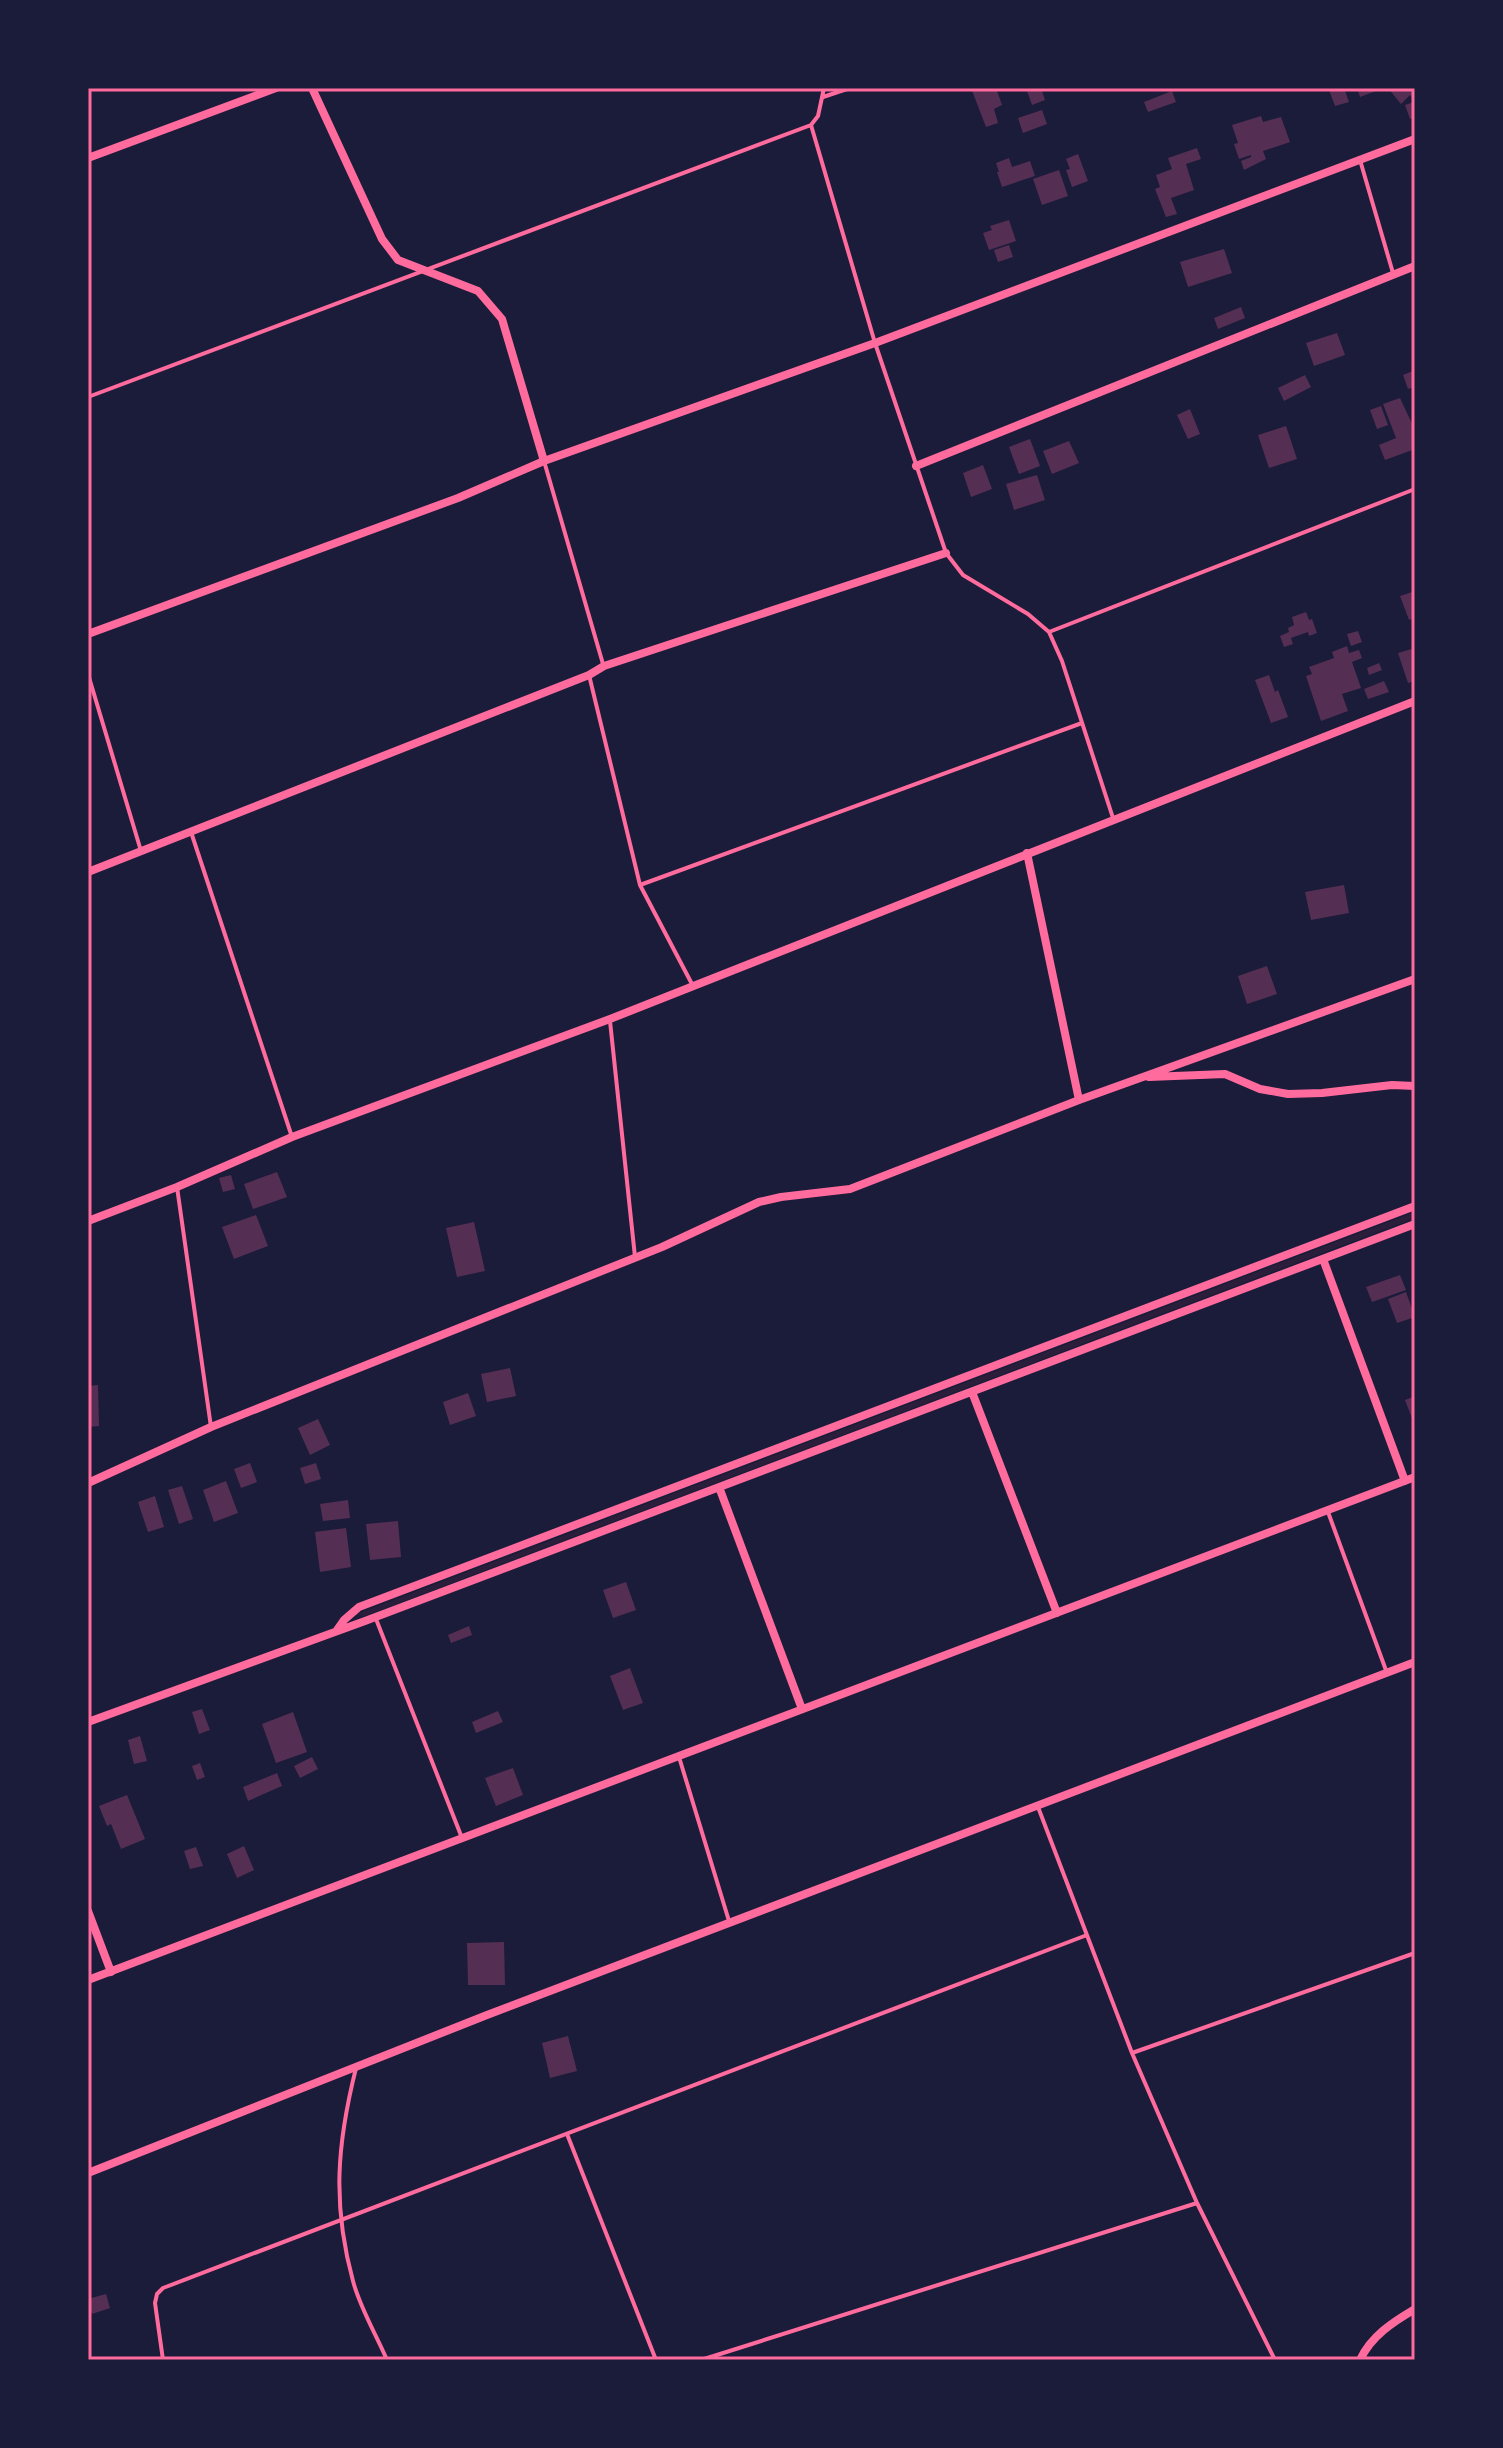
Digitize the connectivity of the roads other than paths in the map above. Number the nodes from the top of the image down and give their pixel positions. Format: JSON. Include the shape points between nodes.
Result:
{"nodes":[{"id":1,"x":276,"y":88,"type":"edge"},
{"id":2,"x":312,"y":88,"type":"edge"},
{"id":3,"x":824,"y":88,"type":"edge"},
{"id":4,"x":850,"y":88,"type":"edge"},
{"id":5,"x":823,"y":97,"type":"junction"},
{"id":6,"x":811,"y":125,"type":"junction"},
{"id":7,"x":1415,"y":139,"type":"edge"},
{"id":8,"x":88,"y":158,"type":"edge"},
{"id":9,"x":1360,"y":160,"type":"junction"},
{"id":10,"x":1415,"y":266,"type":"edge"},
{"id":11,"x":423,"y":271,"type":"junction"},
{"id":12,"x":1393,"y":274,"type":"junction"},
{"id":13,"x":875,"y":343,"type":"junction"},
{"id":14,"x":88,"y":397,"type":"edge"},
{"id":15,"x":544,"y":461,"type":"junction"},
{"id":16,"x":916,"y":466,"type":"junction"},
{"id":17,"x":1415,"y":489,"type":"edge"},
{"id":18,"x":946,"y":553,"type":"junction"},
{"id":19,"x":1049,"y":632,"type":"junction"},
{"id":20,"x":88,"y":634,"type":"edge"},
{"id":21,"x":604,"y":666,"type":"junction"},
{"id":22,"x":88,"y":674,"type":"edge"},
{"id":23,"x":589,"y":675,"type":"junction"},
{"id":24,"x":1415,"y":701,"type":"edge"},
{"id":25,"x":1082,"y":723,"type":"junction"},
{"id":26,"x":1114,"y":821,"type":"junction"},
{"id":27,"x":191,"y":832,"type":"junction"},
{"id":28,"x":141,"y":851,"type":"junction"},
{"id":29,"x":1027,"y":853,"type":"junction"},
{"id":30,"x":88,"y":872,"type":"edge"},
{"id":31,"x":640,"y":885,"type":"junction"},
{"id":32,"x":1415,"y":979,"type":"edge"},
{"id":33,"x":693,"y":986,"type":"junction"},
{"id":34,"x":610,"y":1019,"type":"junction"},
{"id":35,"x":1140,"y":1078,"type":"junction"},
{"id":36,"x":1415,"y":1086,"type":"edge"},
{"id":37,"x":1079,"y":1100,"type":"junction"},
{"id":38,"x":292,"y":1137,"type":"junction"},
{"id":39,"x":177,"y":1187,"type":"junction"},
{"id":40,"x":1415,"y":1206,"type":"edge"},
{"id":41,"x":88,"y":1221,"type":"edge"},
{"id":42,"x":1415,"y":1224,"type":"edge"},
{"id":43,"x":635,"y":1257,"type":"junction"},
{"id":44,"x":1323,"y":1259,"type":"junction"},
{"id":45,"x":972,"y":1392,"type":"junction"},
{"id":46,"x":211,"y":1427,"type":"junction"},
{"id":47,"x":1415,"y":1477,"type":"edge"},
{"id":48,"x":1405,"y":1481,"type":"junction"},
{"id":49,"x":88,"y":1483,"type":"edge"},
{"id":50,"x":719,"y":1487,"type":"junction"},
{"id":51,"x":1327,"y":1510,"type":"junction"},
{"id":52,"x":1057,"y":1613,"type":"junction"},
{"id":53,"x":375,"y":1617,"type":"junction"},
{"id":54,"x":337,"y":1631,"type":"junction"},
{"id":55,"x":1415,"y":1662,"type":"edge"},
{"id":56,"x":1387,"y":1673,"type":"junction"},
{"id":57,"x":802,"y":1709,"type":"junction"},
{"id":58,"x":88,"y":1722,"type":"edge"},
{"id":59,"x":679,"y":1756,"type":"junction"},
{"id":60,"x":1038,"y":1806,"type":"junction"},
{"id":61,"x":462,"y":1839,"type":"junction"},
{"id":62,"x":88,"y":1911,"type":"edge"},
{"id":63,"x":730,"y":1923,"type":"junction"},
{"id":64,"x":1087,"y":1935,"type":"junction"},
{"id":65,"x":1415,"y":1953,"type":"edge"},
{"id":66,"x":111,"y":1972,"type":"junction"},
{"id":67,"x":88,"y":1980,"type":"edge"},
{"id":68,"x":1132,"y":2053,"type":"junction"},
{"id":69,"x":357,"y":2066,"type":"junction"},
{"id":70,"x":567,"y":2134,"type":"junction"},
{"id":71,"x":88,"y":2173,"type":"edge"},
{"id":72,"x":1197,"y":2203,"type":"junction"},
{"id":73,"x":341,"y":2221,"type":"junction"},
{"id":74,"x":1415,"y":2309,"type":"edge"},
{"id":75,"x":163,"y":2360,"type":"edge"},
{"id":76,"x":387,"y":2360,"type":"edge"},
{"id":77,"x":656,"y":2360,"type":"edge"},
{"id":78,"x":701,"y":2360,"type":"edge"},
{"id":79,"x":1275,"y":2360,"type":"edge"},
{"id":80,"x":1360,"y":2360,"type":"edge"}],
"edges":[{"from":1,"to":8,"type":"street"},
{"from":2,"to":11,"type":"street","via":[[382,239],[398,260]]},
{"from":3,"to":5,"type":"lane"},
{"from":4,"to":5,"type":"lane"},
{"from":5,"to":6,"type":"lane"},
{"from":6,"to":11,"type":"lane"},
{"from":6,"to":13,"type":"lane"},
{"from":7,"to":9,"type":"street"},
{"from":9,"to":12,"type":"lane"},
{"from":9,"to":13,"type":"street"},
{"from":10,"to":12,"type":"street"},
{"from":11,"to":14,"type":"lane"},
{"from":11,"to":15,"type":"street","via":[[478,291],[502,319]]},
{"from":12,"to":16,"type":"street"},
{"from":13,"to":15,"type":"street"},
{"from":13,"to":16,"type":"lane"},
{"from":15,"to":20,"type":"street","via":[[458,498]]},
{"from":15,"to":21,"type":"lane"},
{"from":16,"to":18,"type":"lane"},
{"from":17,"to":19,"type":"lane"},
{"from":18,"to":19,"type":"lane","via":[[963,575]]},
{"from":18,"to":21,"type":"street"},
{"from":19,"to":25,"type":"lane"},
{"from":21,"to":23,"type":"street"},
{"from":22,"to":28,"type":"lane"},
{"from":23,"to":27,"type":"street"},
{"from":23,"to":31,"type":"lane"},
{"from":24,"to":26,"type":"street"},
{"from":25,"to":26,"type":"lane"},
{"from":25,"to":31,"type":"lane"},
{"from":26,"to":29,"type":"street"},
{"from":27,"to":28,"type":"street"},
{"from":27,"to":38,"type":"lane"},
{"from":28,"to":30,"type":"street"},
{"from":29,"to":33,"type":"street"},
{"from":29,"to":37,"type":"street"},
{"from":31,"to":33,"type":"lane"},
{"from":32,"to":35,"type":"street"},
{"from":33,"to":34,"type":"street"},
{"from":34,"to":38,"type":"street"},
{"from":34,"to":43,"type":"lane"},
{"from":35,"to":36,"type":"street","via":[[1225,1074],[1288,1094]]},
{"from":35,"to":37,"type":"street"},
{"from":37,"to":43,"type":"street","via":[[850,1189],[750,1206]]},
{"from":38,"to":39,"type":"street"},
{"from":39,"to":41,"type":"street"},
{"from":39,"to":46,"type":"lane"},
{"from":40,"to":54,"type":"street","via":[[359,1607]]},
{"from":42,"to":44,"type":"street"},
{"from":43,"to":46,"type":"street"},
{"from":44,"to":45,"type":"street"},
{"from":44,"to":48,"type":"street"},
{"from":45,"to":50,"type":"street"},
{"from":45,"to":52,"type":"street"},
{"from":46,"to":49,"type":"street"},
{"from":47,"to":48,"type":"street"},
{"from":48,"to":51,"type":"street"},
{"from":50,"to":53,"type":"street"},
{"from":50,"to":57,"type":"street"},
{"from":51,"to":52,"type":"street"},
{"from":51,"to":56,"type":"lane"},
{"from":52,"to":57,"type":"street"},
{"from":53,"to":54,"type":"street"},
{"from":53,"to":61,"type":"lane"},
{"from":54,"to":58,"type":"street"},
{"from":55,"to":56,"type":"street"},
{"from":56,"to":60,"type":"street"},
{"from":57,"to":59,"type":"street"},
{"from":59,"to":61,"type":"street"},
{"from":59,"to":63,"type":"lane"},
{"from":60,"to":63,"type":"street"},
{"from":60,"to":64,"type":"lane"},
{"from":61,"to":66,"type":"street"},
{"from":62,"to":66,"type":"street"},
{"from":63,"to":69,"type":"street"},
{"from":64,"to":68,"type":"lane"},
{"from":64,"to":70,"type":"lane"},
{"from":65,"to":68,"type":"lane"},
{"from":66,"to":67,"type":"street"},
{"from":68,"to":72,"type":"lane"},
{"from":69,"to":71,"type":"street"},
{"from":69,"to":73,"type":"lane","via":[[338,2160]]},
{"from":70,"to":73,"type":"lane"},
{"from":70,"to":77,"type":"lane"},
{"from":72,"to":78,"type":"lane"},
{"from":72,"to":79,"type":"lane"},
{"from":73,"to":75,"type":"lane","via":[[163,2288],[155,2303]]},
{"from":73,"to":76,"type":"lane","via":[[353,2283]]},
{"from":74,"to":80,"type":"street","via":[[1367,2345]]}]}
